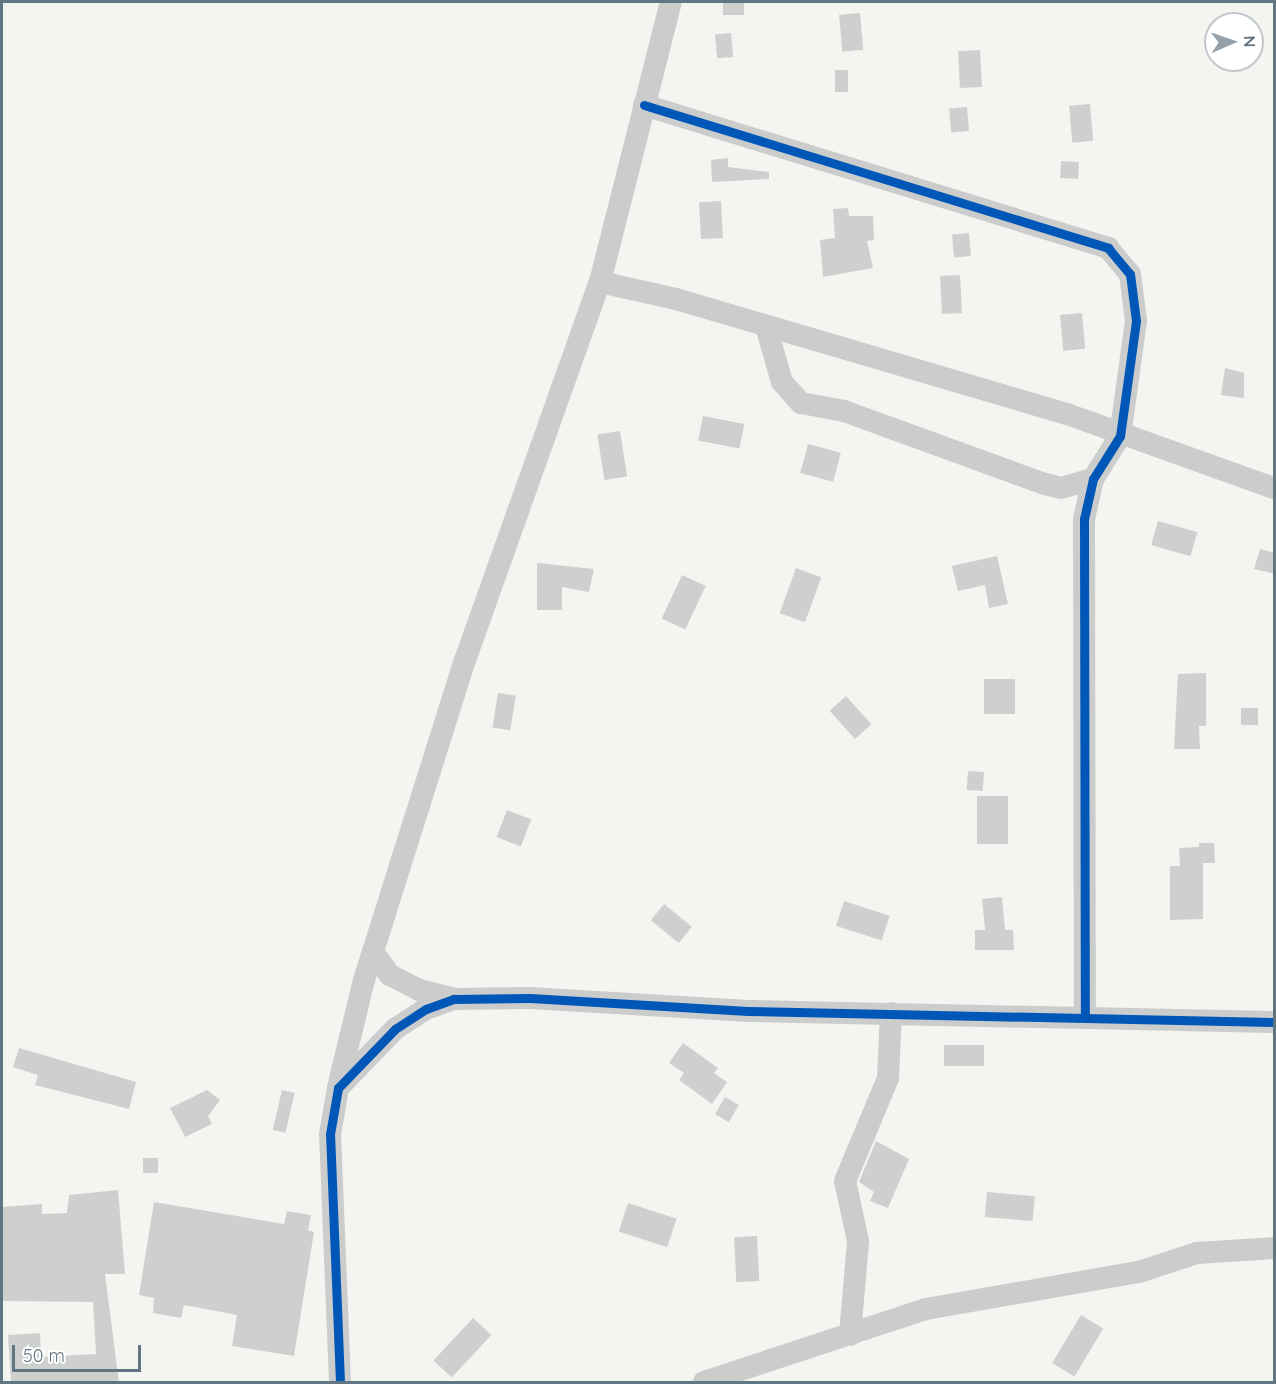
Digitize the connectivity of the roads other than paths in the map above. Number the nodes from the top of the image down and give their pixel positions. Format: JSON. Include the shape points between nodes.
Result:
{"nodes":[{"id":1,"x":671,"y":2,"type":"edge"},
{"id":2,"x":644,"y":105,"type":"junction"},
{"id":3,"x":600,"y":282,"type":"junction"},
{"id":4,"x":766,"y":326,"type":"junction"},
{"id":5,"x":1120,"y":436,"type":"junction"},
{"id":6,"x":1093,"y":479,"type":"junction"},
{"id":7,"x":1061,"y":488,"type":"junction"},
{"id":8,"x":1275,"y":488,"type":"edge"},
{"id":9,"x":1084,"y":519,"type":"junction"},
{"id":10,"x":373,"y":952,"type":"junction"},
{"id":11,"x":454,"y":999,"type":"junction"},
{"id":12,"x":891,"y":1012,"type":"junction"},
{"id":13,"x":1085,"y":1017,"type":"junction"},
{"id":14,"x":1275,"y":1022,"type":"edge"},
{"id":15,"x":338,"y":1088,"type":"junction"},
{"id":16,"x":1275,"y":1248,"type":"edge"},
{"id":17,"x":850,"y":1335,"type":"junction"},
{"id":18,"x":741,"y":1379,"type":"edge"},
{"id":19,"x":340,"y":1383,"type":"edge"},
{"id":20,"x":704,"y":1383,"type":"edge"}],
"edges":[{"from":1,"to":2,"type":"street"},
{"from":2,"to":3,"type":"street"},
{"from":2,"to":5,"type":"street","via":[[1108,248],[1121,258],[1137,293]]},
{"from":3,"to":4,"type":"street"},
{"from":3,"to":10,"type":"street","via":[[464,663]]},
{"from":4,"to":5,"type":"street","via":[[1067,414]]},
{"from":4,"to":7,"type":"street","via":[[782,382],[801,403],[844,411]]},
{"from":5,"to":6,"type":"street"},
{"from":5,"to":8,"type":"street"},
{"from":6,"to":7,"type":"street"},
{"from":6,"to":9,"type":"street"},
{"from":7,"to":9,"type":"street"},
{"from":9,"to":13,"type":"street"},
{"from":10,"to":11,"type":"street","via":[[390,975],[419,990]]},
{"from":10,"to":15,"type":"street"},
{"from":11,"to":12,"type":"street"},
{"from":11,"to":15,"type":"street","via":[[394,1029]]},
{"from":12,"to":13,"type":"street"},
{"from":12,"to":17,"type":"street","via":[[888,1078],[845,1181],[858,1241]]},
{"from":13,"to":14,"type":"street"},
{"from":15,"to":19,"type":"street","via":[[330,1134]]},
{"from":16,"to":17,"type":"street","via":[[1197,1254],[1139,1272],[926,1309]]},
{"from":17,"to":18,"type":"street"},
{"from":18,"to":20,"type":"street"}]}
